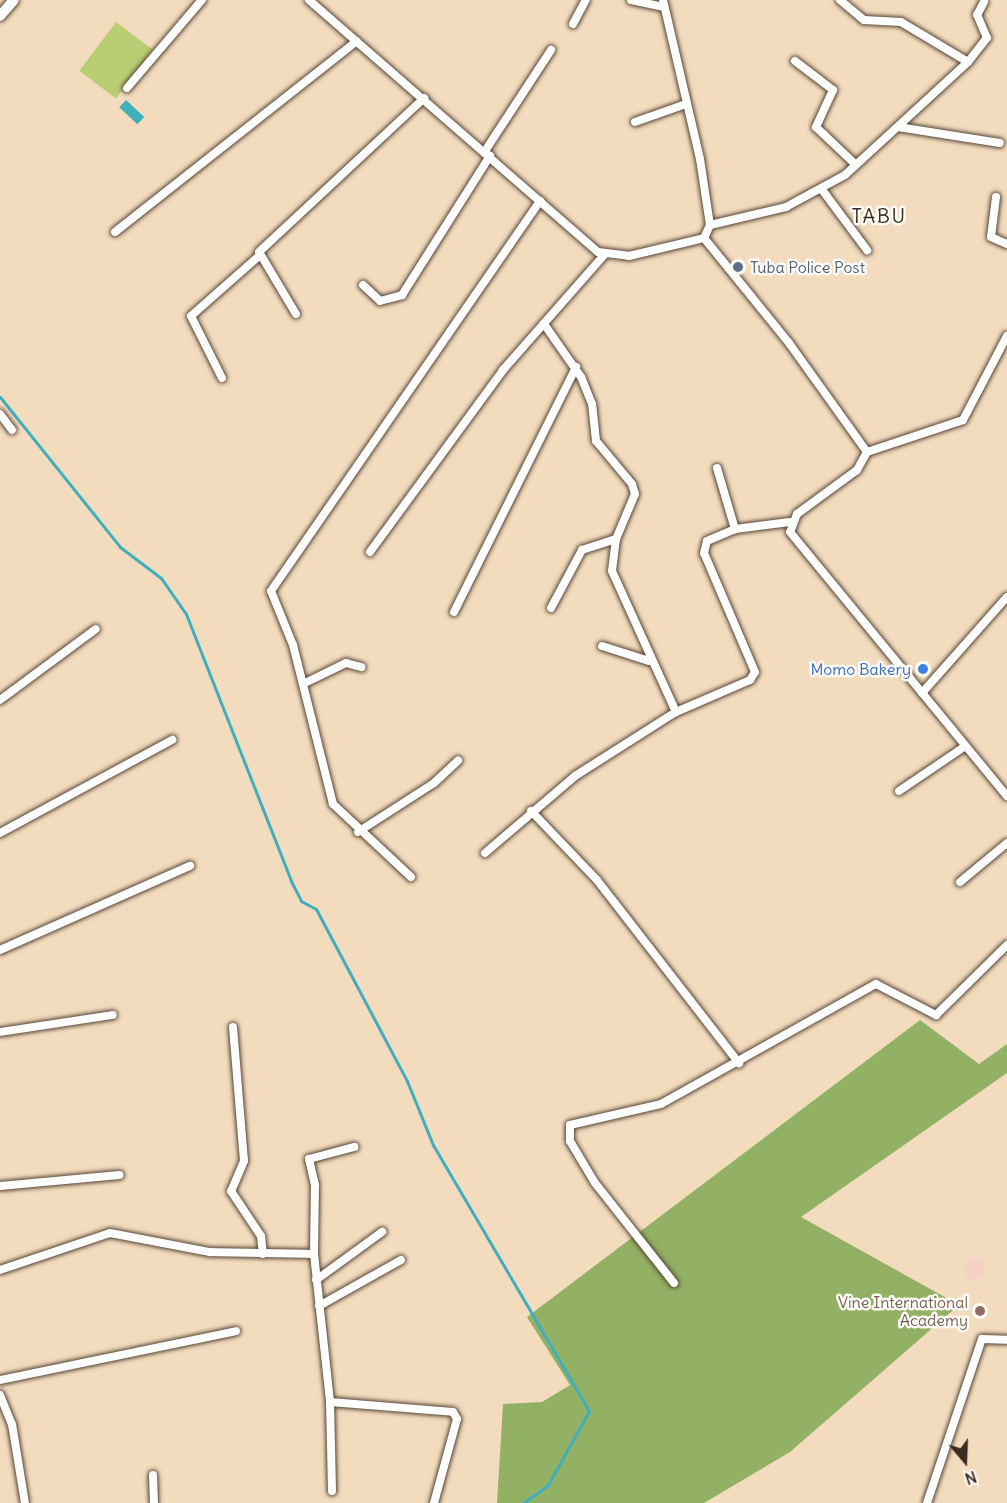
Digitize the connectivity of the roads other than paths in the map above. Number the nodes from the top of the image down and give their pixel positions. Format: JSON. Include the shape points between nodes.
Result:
{"nodes":[{"id":1,"x":14,"y":0,"type":"edge"},
{"id":2,"x":202,"y":0,"type":"edge"},
{"id":3,"x":309,"y":0,"type":"edge"},
{"id":4,"x":586,"y":0,"type":"edge"},
{"id":5,"x":631,"y":0,"type":"edge"},
{"id":6,"x":840,"y":0,"type":"edge"},
{"id":7,"x":984,"y":2,"type":"dead end"},
{"id":8,"x":663,"y":3,"type":"edge"},
{"id":9,"x":0,"y":16,"type":"edge"},
{"id":10,"x":573,"y":24,"type":"dead end"},
{"id":11,"x":357,"y":41,"type":"junction"},
{"id":12,"x":551,"y":50,"type":"dead end"},
{"id":13,"x":795,"y":61,"type":"dead end"},
{"id":14,"x":968,"y":62,"type":"junction"},
{"id":15,"x":127,"y":88,"type":"dead end"},
{"id":16,"x":424,"y":98,"type":"junction"},
{"id":17,"x":686,"y":104,"type":"junction"},
{"id":18,"x":634,"y":122,"type":"dead end"},
{"id":19,"x":898,"y":127,"type":"junction"},
{"id":20,"x":1000,"y":142,"type":"dead end"},
{"id":21,"x":488,"y":153,"type":"junction"},
{"id":22,"x":856,"y":165,"type":"junction"},
{"id":23,"x":823,"y":191,"type":"junction"},
{"id":24,"x":996,"y":197,"type":"dead end"},
{"id":25,"x":540,"y":201,"type":"junction"},
{"id":26,"x":710,"y":225,"type":"junction"},
{"id":27,"x":114,"y":232,"type":"dead end"},
{"id":28,"x":704,"y":238,"type":"junction"},
{"id":29,"x":1007,"y":244,"type":"edge"},
{"id":30,"x":867,"y":250,"type":"dead end"},
{"id":31,"x":605,"y":254,"type":"junction"},
{"id":32,"x":259,"y":256,"type":"junction"},
{"id":33,"x":363,"y":285,"type":"dead end"},
{"id":34,"x":296,"y":314,"type":"dead end"},
{"id":35,"x":544,"y":324,"type":"junction"},
{"id":36,"x":1007,"y":336,"type":"edge"},
{"id":37,"x":576,"y":367,"type":"junction"},
{"id":38,"x":222,"y":378,"type":"dead end"},
{"id":39,"x":0,"y":414,"type":"edge"},
{"id":40,"x":12,"y":429,"type":"dead end"},
{"id":41,"x":867,"y":452,"type":"junction"},
{"id":42,"x":717,"y":468,"type":"dead end"},
{"id":43,"x":790,"y":522,"type":"junction"},
{"id":44,"x":735,"y":529,"type":"junction"},
{"id":45,"x":615,"y":539,"type":"junction"},
{"id":46,"x":370,"y":552,"type":"dead end"},
{"id":47,"x":1007,"y":597,"type":"edge"},
{"id":48,"x":551,"y":608,"type":"dead end"},
{"id":49,"x":454,"y":612,"type":"dead end"},
{"id":50,"x":96,"y":629,"type":"dead end"},
{"id":51,"x":602,"y":646,"type":"dead end"},
{"id":52,"x":649,"y":661,"type":"junction"},
{"id":53,"x":361,"y":667,"type":"dead end"},
{"id":54,"x":303,"y":684,"type":"junction"},
{"id":55,"x":922,"y":693,"type":"junction"},
{"id":56,"x":0,"y":700,"type":"edge"},
{"id":57,"x":676,"y":712,"type":"junction"},
{"id":58,"x":172,"y":740,"type":"dead end"},
{"id":59,"x":964,"y":747,"type":"junction"},
{"id":60,"x":458,"y":761,"type":"dead end"},
{"id":61,"x":899,"y":792,"type":"dead end"},
{"id":62,"x":1007,"y":796,"type":"edge"},
{"id":63,"x":531,"y":811,"type":"junction"},
{"id":64,"x":357,"y":831,"type":"junction"},
{"id":65,"x":0,"y":833,"type":"edge"},
{"id":66,"x":1007,"y":843,"type":"edge"},
{"id":67,"x":485,"y":853,"type":"dead end"},
{"id":68,"x":190,"y":866,"type":"dead end"},
{"id":69,"x":411,"y":878,"type":"dead end"},
{"id":70,"x":960,"y":882,"type":"dead end"},
{"id":71,"x":1007,"y":945,"type":"edge"},
{"id":72,"x":0,"y":950,"type":"edge"},
{"id":73,"x":113,"y":1015,"type":"dead end"},
{"id":74,"x":233,"y":1027,"type":"dead end"},
{"id":75,"x":0,"y":1032,"type":"edge"},
{"id":76,"x":739,"y":1063,"type":"junction"},
{"id":77,"x":354,"y":1146,"type":"dead end"},
{"id":78,"x":119,"y":1176,"type":"dead end"},
{"id":79,"x":0,"y":1186,"type":"edge"},
{"id":80,"x":382,"y":1232,"type":"dead end"},
{"id":81,"x":263,"y":1254,"type":"junction"},
{"id":82,"x":314,"y":1254,"type":"junction"},
{"id":83,"x":401,"y":1260,"type":"dead end"},
{"id":84,"x":315,"y":1268,"type":"junction"},
{"id":85,"x":0,"y":1270,"type":"edge"},
{"id":86,"x":330,"y":1271,"type":"junction"},
{"id":87,"x":316,"y":1280,"type":"junction"},
{"id":88,"x":674,"y":1283,"type":"dead end"},
{"id":89,"x":319,"y":1306,"type":"junction"},
{"id":90,"x":236,"y":1331,"type":"dead end"},
{"id":91,"x":1007,"y":1340,"type":"edge"},
{"id":92,"x":0,"y":1380,"type":"edge"},
{"id":93,"x":0,"y":1395,"type":"edge"},
{"id":94,"x":330,"y":1402,"type":"junction"},
{"id":95,"x":153,"y":1475,"type":"dead end"},
{"id":96,"x":332,"y":1491,"type":"dead end"},
{"id":97,"x":26,"y":1503,"type":"edge"},
{"id":98,"x":154,"y":1503,"type":"edge"},
{"id":99,"x":434,"y":1503,"type":"edge"},
{"id":100,"x":927,"y":1503,"type":"edge"}],
"edges":[{"from":1,"to":9,"type":"street"},
{"from":2,"to":15,"type":"street"},
{"from":3,"to":11,"type":"street"},
{"from":4,"to":10,"type":"street"},
{"from":5,"to":8,"type":"street"},
{"from":6,"to":14,"type":"street","via":[[864,20],[901,22]]},
{"from":7,"to":14,"type":"street","via":[[976,15],[987,38]]},
{"from":8,"to":17,"type":"street"},
{"from":11,"to":16,"type":"street"},
{"from":11,"to":27,"type":"street"},
{"from":12,"to":21,"type":"street"},
{"from":13,"to":22,"type":"street","via":[[833,90],[816,127]]},
{"from":14,"to":19,"type":"street"},
{"from":16,"to":21,"type":"street"},
{"from":16,"to":32,"type":"street"},
{"from":17,"to":18,"type":"street"},
{"from":17,"to":26,"type":"street"},
{"from":19,"to":20,"type":"street"},
{"from":19,"to":22,"type":"street"},
{"from":21,"to":25,"type":"street"},
{"from":21,"to":33,"type":"street","via":[[402,296],[380,301]]},
{"from":22,"to":23,"type":"street"},
{"from":23,"to":26,"type":"street","via":[[786,207]]},
{"from":23,"to":30,"type":"street"},
{"from":24,"to":29,"type":"street","via":[[991,237]]},
{"from":25,"to":31,"type":"street"},
{"from":25,"to":54,"type":"street","via":[[273,586]]},
{"from":26,"to":28,"type":"street"},
{"from":28,"to":31,"type":"street","via":[[639,254]]},
{"from":28,"to":41,"type":"street","via":[[789,343]]},
{"from":31,"to":35,"type":"street"},
{"from":32,"to":34,"type":"street"},
{"from":32,"to":38,"type":"street","via":[[190,316]]},
{"from":35,"to":37,"type":"street"},
{"from":35,"to":46,"type":"street","via":[[441,450]]},
{"from":36,"to":41,"type":"street","via":[[963,420]]},
{"from":37,"to":45,"type":"street","via":[[592,404],[596,441],[633,489]]},
{"from":37,"to":49,"type":"street"},
{"from":39,"to":40,"type":"street"},
{"from":41,"to":43,"type":"street","via":[[857,470]]},
{"from":42,"to":44,"type":"street"},
{"from":43,"to":44,"type":"street"},
{"from":43,"to":55,"type":"street","via":[[789,532],[802,553]]},
{"from":44,"to":57,"type":"street","via":[[707,541],[704,553],[755,672],[750,680]]},
{"from":45,"to":48,"type":"street","via":[[582,550]]},
{"from":45,"to":52,"type":"street","via":[[612,571],[634,613]]},
{"from":47,"to":55,"type":"street"},
{"from":50,"to":56,"type":"street"},
{"from":51,"to":52,"type":"street"},
{"from":52,"to":57,"type":"street"},
{"from":53,"to":54,"type":"street","via":[[346,663]]},
{"from":54,"to":64,"type":"street","via":[[326,788]]},
{"from":55,"to":59,"type":"street"},
{"from":57,"to":63,"type":"street","via":[[575,776]]},
{"from":58,"to":65,"type":"street"},
{"from":59,"to":61,"type":"street"},
{"from":59,"to":62,"type":"street"},
{"from":60,"to":64,"type":"street","via":[[422,792]]},
{"from":63,"to":67,"type":"street"},
{"from":63,"to":76,"type":"street","via":[[597,880]]},
{"from":64,"to":69,"type":"street"},
{"from":66,"to":70,"type":"street"},
{"from":68,"to":72,"type":"street"},
{"from":71,"to":76,"type":"street","via":[[936,1015],[876,984]]},
{"from":73,"to":75,"type":"street"},
{"from":74,"to":81,"type":"street","via":[[244,1161],[231,1191],[261,1236]]},
{"from":76,"to":88,"type":"street","via":[[661,1104],[567,1129],[595,1183]]},
{"from":77,"to":82,"type":"street","via":[[309,1160],[315,1185]]},
{"from":78,"to":79,"type":"street"},
{"from":80,"to":86,"type":"street"},
{"from":81,"to":82,"type":"street"},
{"from":81,"to":85,"type":"street","via":[[201,1251],[110,1233]]},
{"from":82,"to":84,"type":"street"},
{"from":83,"to":89,"type":"street"},
{"from":84,"to":86,"type":"street"},
{"from":84,"to":87,"type":"street"},
{"from":86,"to":87,"type":"street"},
{"from":87,"to":89,"type":"street"},
{"from":89,"to":94,"type":"street"},
{"from":90,"to":92,"type":"street"},
{"from":91,"to":100,"type":"street","via":[[982,1339]]},
{"from":93,"to":97,"type":"street","via":[[12,1424]]},
{"from":94,"to":96,"type":"street"},
{"from":94,"to":99,"type":"street","via":[[453,1412],[457,1419]]},
{"from":95,"to":98,"type":"street"}]}
